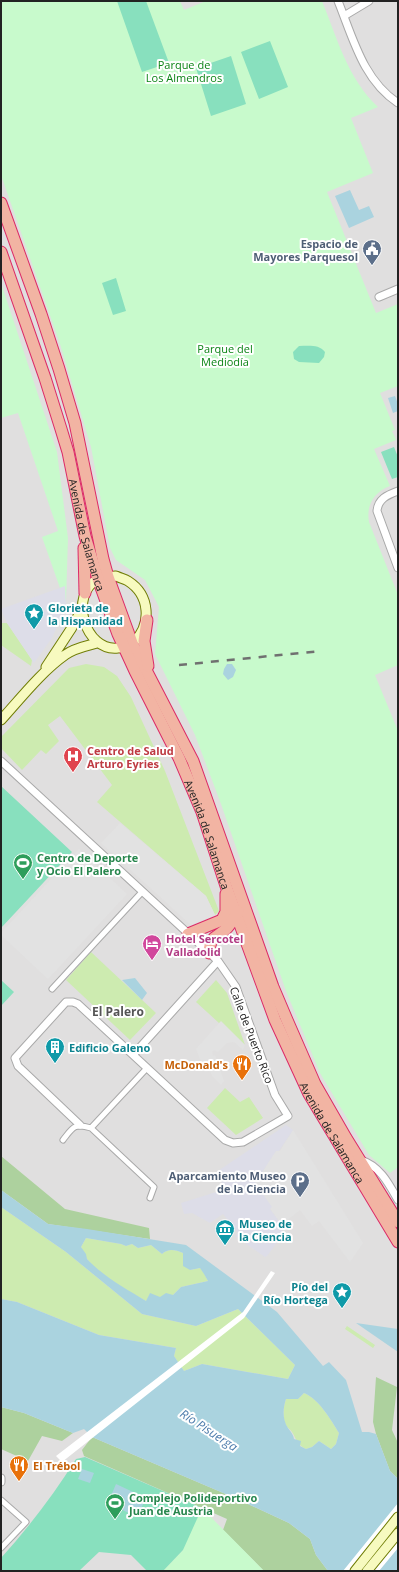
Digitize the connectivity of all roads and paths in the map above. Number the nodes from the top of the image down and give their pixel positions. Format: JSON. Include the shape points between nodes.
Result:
{"nodes":[{"id":1,"x":338,"y":1,"type":"edge"},
{"id":2,"x":369,"y":1,"type":"edge"},
{"id":3,"x":344,"y":16,"type":"junction"},
{"id":4,"x":398,"y":104,"type":"edge"},
{"id":5,"x":1,"y":203,"type":"edge"},
{"id":6,"x":1,"y":252,"type":"edge"},
{"id":7,"x":398,"y":289,"type":"edge"},
{"id":8,"x":379,"y":297,"type":"dead end"},
{"id":9,"x":398,"y":491,"type":"edge"},
{"id":10,"x":85,"y":536,"type":"junction"},
{"id":11,"x":398,"y":568,"type":"edge"},
{"id":12,"x":103,"y":578,"type":"junction"},
{"id":13,"x":85,"y":593,"type":"junction"},
{"id":14,"x":82,"y":609,"type":"junction"},
{"id":15,"x":147,"y":620,"type":"junction"},
{"id":16,"x":97,"y":643,"type":"junction"},
{"id":17,"x":128,"y":646,"type":"junction"},
{"id":18,"x":150,"y":676,"type":"junction"},
{"id":19,"x":39,"y":679,"type":"junction"},
{"id":20,"x":1,"y":720,"type":"edge"},
{"id":21,"x":1,"y":761,"type":"edge"},
{"id":22,"x":227,"y":889,"type":"junction"},
{"id":23,"x":142,"y":892,"type":"junction"},
{"id":24,"x":243,"y":900,"type":"junction"},
{"id":25,"x":236,"y":914,"type":"junction"},
{"id":26,"x":227,"y":928,"type":"junction"},
{"id":27,"x":188,"y":934,"type":"junction"},
{"id":28,"x":243,"y":934,"type":"junction"},
{"id":29,"x":209,"y":953,"type":"junction"},
{"id":30,"x":218,"y":961,"type":"junction"},
{"id":31,"x":52,"y":989,"type":"dead end"},
{"id":32,"x":133,"y":1055,"type":"junction"},
{"id":33,"x":147,"y":1068,"type":"junction"},
{"id":34,"x":80,"y":1125,"type":"junction"},
{"id":35,"x":91,"y":1128,"type":"junction"},
{"id":36,"x":63,"y":1140,"type":"dead end"},
{"id":37,"x":360,"y":1160,"type":"junction"},
{"id":38,"x":150,"y":1198,"type":"dead end"},
{"id":39,"x":398,"y":1200,"type":"edge"},
{"id":40,"x":398,"y":1222,"type":"edge"},
{"id":41,"x":398,"y":1242,"type":"edge"},
{"id":42,"x":1,"y":1478,"type":"edge"},
{"id":43,"x":1,"y":1482,"type":"edge"},
{"id":44,"x":1,"y":1500,"type":"edge"},
{"id":45,"x":398,"y":1517,"type":"edge"},
{"id":46,"x":398,"y":1533,"type":"edge"},
{"id":47,"x":1,"y":1548,"type":"edge"},
{"id":48,"x":355,"y":1571,"type":"edge"},
{"id":49,"x":367,"y":1571,"type":"edge"}],
"edges":[{"from":1,"to":3,"type":"street"},
{"from":2,"to":3,"type":"street"},
{"from":3,"to":4,"type":"street","via":[[364,66],[381,90]]},
{"from":5,"to":12,"type":"highway","name":"Avenida de Salamanca","via":[[41,314],[75,423],[98,536]]},
{"from":6,"to":10,"type":"highway","name":"Avenida de Salamanca","via":[[68,452]]},
{"from":7,"to":8,"type":"street"},
{"from":9,"to":11,"type":"street","via":[[381,499],[377,506]]},
{"from":10,"to":12,"type":"highway","name":"Avenida de Salamanca"},
{"from":10,"to":13,"type":"highway"},
{"from":12,"to":13,"type":"main road"},
{"from":12,"to":15,"type":"main road","via":[[116,576],[128,581],[137,589],[144,600]]},
{"from":12,"to":17,"type":"highway","name":"Avenida de Salamanca"},
{"from":13,"to":14,"type":"main road"},
{"from":14,"to":16,"type":"main road","via":[[84,622]]},
{"from":14,"to":19,"type":"main road"},
{"from":15,"to":17,"type":"main road","via":[[143,630]]},
{"from":15,"to":18,"type":"highway","via":[[144,641]]},
{"from":16,"to":17,"type":"main road","via":[[112,649]]},
{"from":16,"to":19,"type":"main road","via":[[65,655]]},
{"from":17,"to":18,"type":"highway","name":"Avenida de Salamanca"},
{"from":17,"to":22,"type":"highway","name":"Avenida de Salamanca","via":[[202,812]]},
{"from":18,"to":24,"type":"highway","name":"Avenida de Salamanca","via":[[193,761]]},
{"from":19,"to":20,"type":"main road"},
{"from":21,"to":23,"type":"street","name":"Calle de Puerto Rico"},
{"from":22,"to":25,"type":"highway","name":"Avenida de Salamanca"},
{"from":22,"to":27,"type":"highway","via":[[226,912],[222,920]]},
{"from":23,"to":27,"type":"street","name":"Calle de Puerto Rico"},
{"from":23,"to":31,"type":"street"},
{"from":24,"to":25,"type":"highway"},
{"from":24,"to":37,"type":"highway","name":"Avenida de Salamanca","via":[[286,1020],[315,1084]]},
{"from":25,"to":26,"type":"highway"},
{"from":25,"to":28,"type":"highway","name":"Avenida de Salamanca"},
{"from":26,"to":28,"type":"highway"},
{"from":26,"to":29,"type":"highway","via":[[215,936]]},
{"from":27,"to":29,"type":"street","name":"Calle de Puerto Rico"},
{"from":28,"to":41,"type":"highway","name":"Avenida de Salamanca","via":[[275,1020],[309,1094]]},
{"from":29,"to":30,"type":"street","name":"Calle de Puerto Rico"},
{"from":30,"to":32,"type":"street"},
{"from":30,"to":33,"type":"street","name":"Calle de Puerto Rico","via":[[236,987],[275,1095],[288,1116],[243,1142],[229,1142]]},
{"from":32,"to":33,"type":"street"},
{"from":32,"to":34,"type":"street","via":[[78,1004],[66,1002],[15,1058],[18,1066]]},
{"from":33,"to":35,"type":"street"},
{"from":34,"to":35,"type":"street"},
{"from":34,"to":36,"type":"street","via":[[75,1126]]},
{"from":35,"to":38,"type":"street","via":[[154,1187]]},
{"from":37,"to":39,"type":"street","name":"Avenida de Salamanca","via":[[383,1174]]},
{"from":37,"to":40,"type":"highway","name":"Avenida de Salamanca"},
{"from":42,"to":43,"type":"street"},
{"from":44,"to":47,"type":"street","via":[[26,1522]]},
{"from":45,"to":48,"type":"main road"},
{"from":46,"to":49,"type":"main road"}]}
